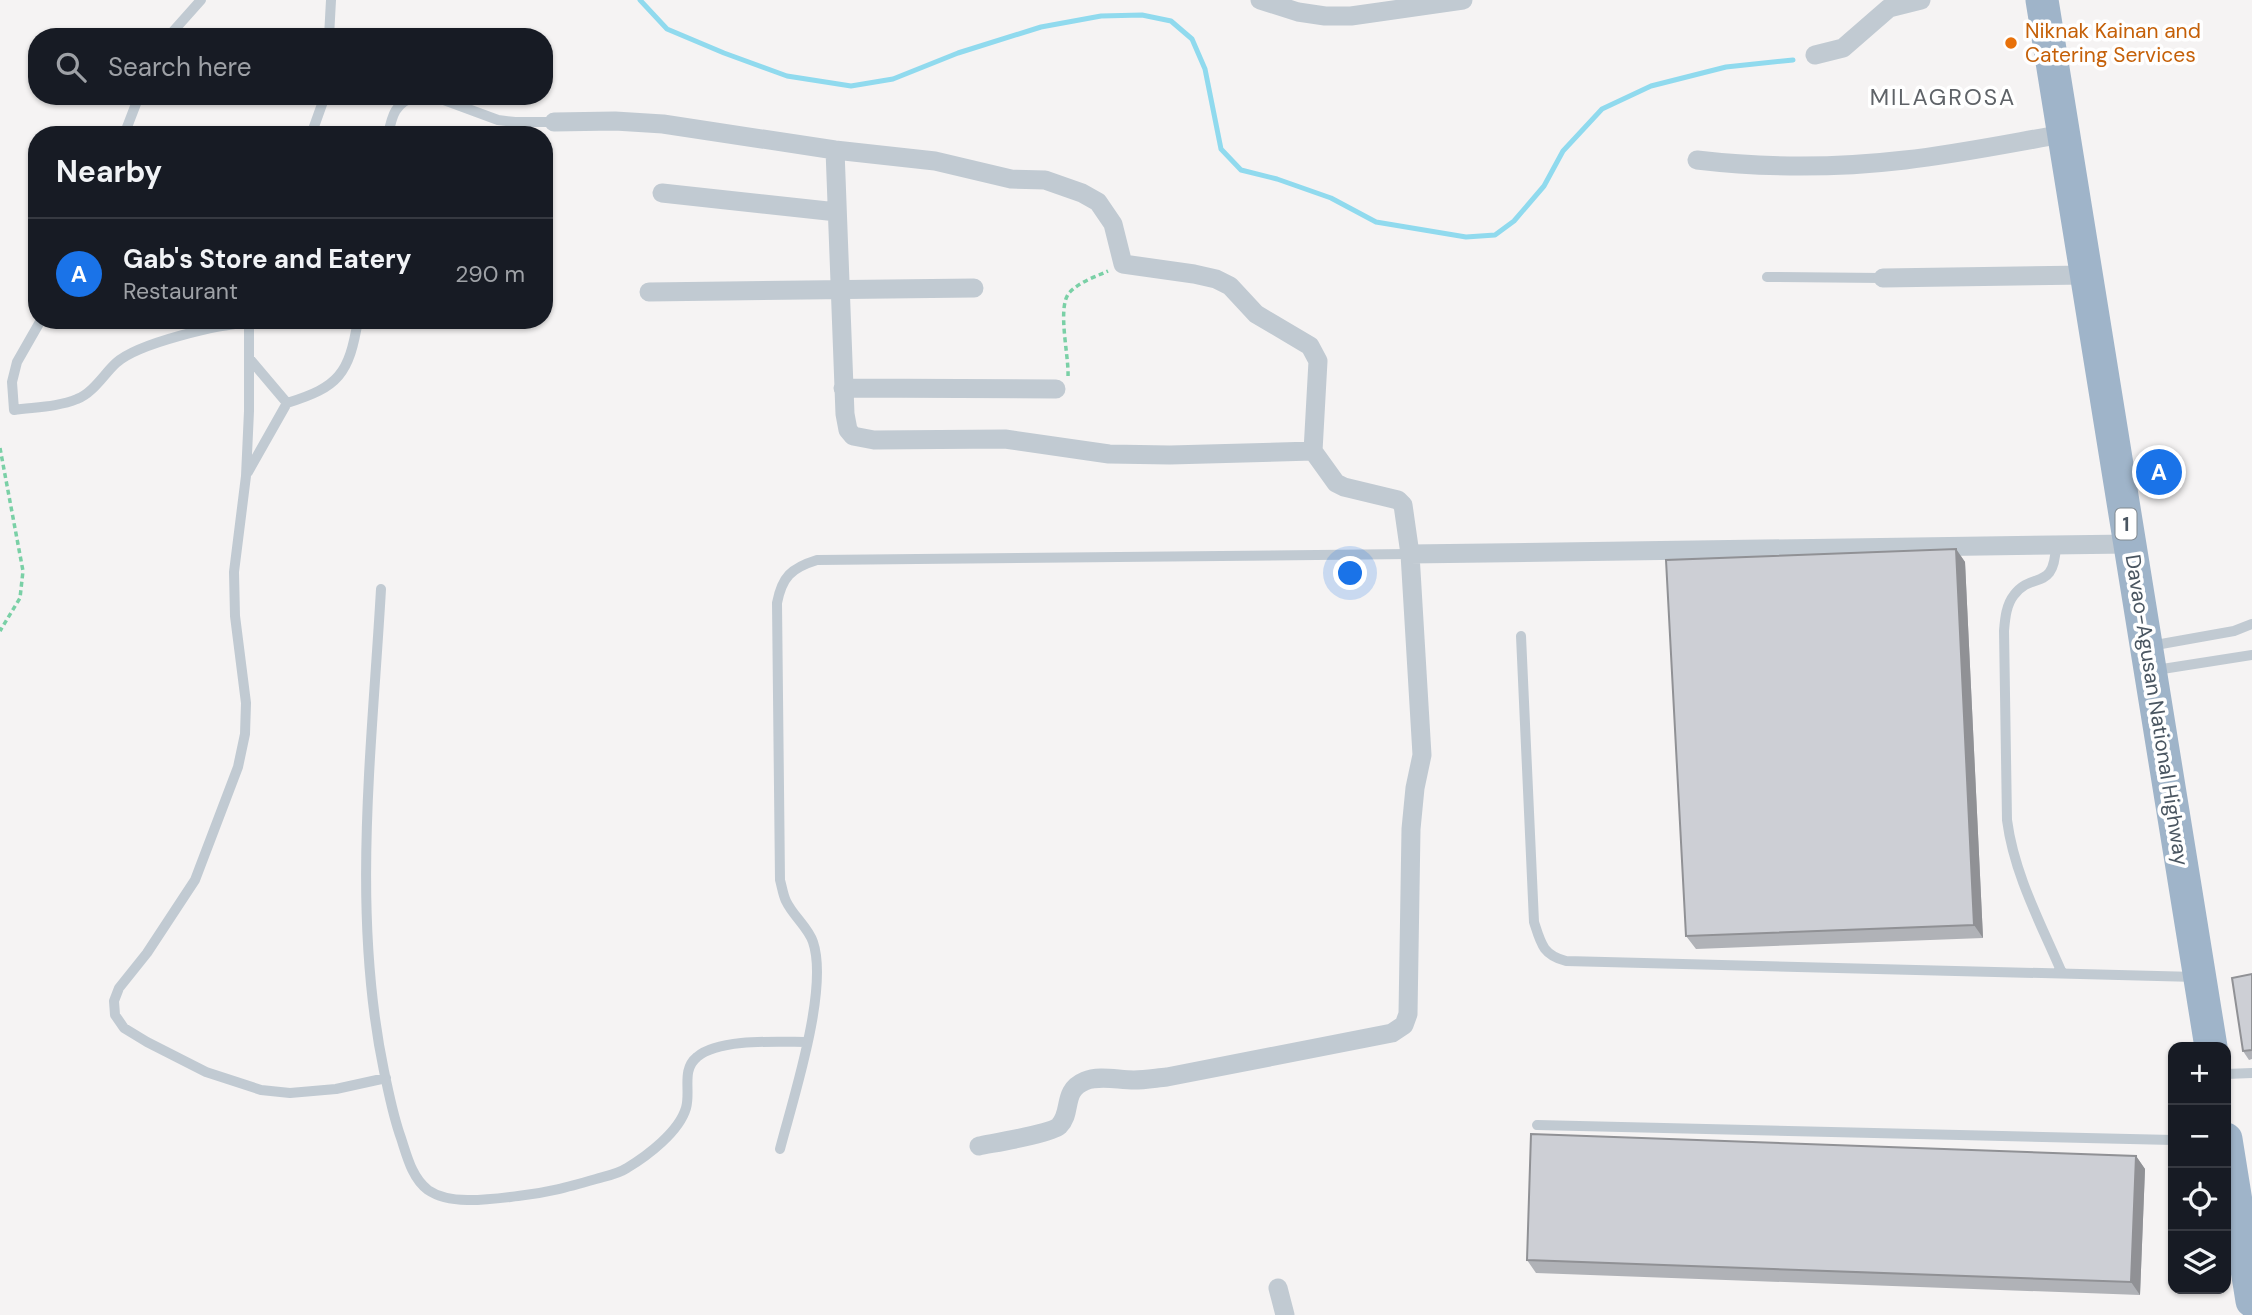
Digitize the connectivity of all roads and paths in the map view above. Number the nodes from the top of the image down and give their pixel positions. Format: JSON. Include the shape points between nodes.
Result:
{"nodes":[{"id":1,"x":201,"y":0,"type":"edge"},
{"id":2,"x":331,"y":0,"type":"edge"},
{"id":3,"x":1260,"y":0,"type":"edge"},
{"id":4,"x":1463,"y":0,"type":"edge"},
{"id":5,"x":1921,"y":0,"type":"edge"},
{"id":6,"x":2042,"y":0,"type":"edge"},
{"id":7,"x":176,"y":28,"type":"edge"},
{"id":8,"x":330,"y":28,"type":"edge"},
{"id":9,"x":1815,"y":55,"type":"dead end"},
{"id":10,"x":136,"y":105,"type":"edge"},
{"id":11,"x":322,"y":105,"type":"edge"},
{"id":12,"x":398,"y":105,"type":"edge"},
{"id":13,"x":457,"y":105,"type":"edge"},
{"id":14,"x":554,"y":122,"type":"joint"},
{"id":15,"x":127,"y":126,"type":"edge"},
{"id":16,"x":314,"y":126,"type":"edge"},
{"id":17,"x":390,"y":126,"type":"edge"},
{"id":18,"x":2063,"y":134,"type":"junction"},
{"id":19,"x":835,"y":150,"type":"junction"},
{"id":20,"x":1697,"y":160,"type":"dead end"},
{"id":21,"x":662,"y":193,"type":"dead end"},
{"id":22,"x":837,"y":212,"type":"junction"},
{"id":23,"x":1122,"y":264,"type":"junction"},
{"id":24,"x":2086,"y":275,"type":"junction"},
{"id":25,"x":1767,"y":277,"type":"dead end"},
{"id":26,"x":1883,"y":278,"type":"joint"},
{"id":27,"x":974,"y":288,"type":"dead end"},
{"id":28,"x":839,"y":290,"type":"junction"},
{"id":29,"x":649,"y":292,"type":"dead end"},
{"id":30,"x":36,"y":329,"type":"edge"},
{"id":31,"x":211,"y":329,"type":"edge"},
{"id":32,"x":249,"y":329,"type":"edge"},
{"id":33,"x":356,"y":329,"type":"edge"},
{"id":34,"x":249,"y":358,"type":"junction"},
{"id":35,"x":843,"y":388,"type":"junction"},
{"id":36,"x":1056,"y":389,"type":"joint"},
{"id":37,"x":287,"y":403,"type":"junction"},
{"id":38,"x":0,"y":448,"type":"edge"},
{"id":39,"x":1313,"y":451,"type":"junction"},
{"id":40,"x":246,"y":476,"type":"junction"},
{"id":41,"x":2056,"y":544,"type":"junction"},
{"id":42,"x":2130,"y":544,"type":"junction"},
{"id":43,"x":1410,"y":555,"type":"junction"},
{"id":44,"x":381,"y":589,"type":"dead end"},
{"id":45,"x":2252,"y":624,"type":"edge"},
{"id":46,"x":0,"y":631,"type":"edge"},
{"id":47,"x":1521,"y":636,"type":"dead end"},
{"id":48,"x":2252,"y":655,"type":"edge"},
{"id":49,"x":2149,"y":659,"type":"junction"},
{"id":50,"x":2062,"y":973,"type":"junction"},
{"id":51,"x":2200,"y":977,"type":"junction"},
{"id":52,"x":807,"y":1042,"type":"junction"},
{"id":53,"x":2210,"y":1042,"type":"edge"},
{"id":54,"x":2252,"y":1073,"type":"edge"},
{"id":55,"x":2231,"y":1074,"type":"edge"},
{"id":56,"x":386,"y":1078,"type":"junction"},
{"id":57,"x":1537,"y":1125,"type":"dead end"},
{"id":58,"x":2168,"y":1140,"type":"edge"},
{"id":59,"x":979,"y":1146,"type":"dead end"},
{"id":60,"x":780,"y":1149,"type":"dead end"},
{"id":61,"x":2230,"y":1168,"type":"edge"},
{"id":62,"x":1278,"y":1288,"type":"dead end"},
{"id":63,"x":2252,"y":1301,"type":"edge"},
{"id":64,"x":1286,"y":1315,"type":"edge"}],
"edges":[{"from":1,"to":7,"type":"lane"},
{"from":2,"to":8,"type":"lane"},
{"from":3,"to":4,"type":"street","via":[[1325,16]]},
{"from":5,"to":9,"type":"street","via":[[1889,8],[1843,48]]},
{"from":6,"to":18,"type":"highway","name":"Davao-Agusan National Highway","number":"1"},
{"from":10,"to":15,"type":"lane"},
{"from":11,"to":16,"type":"lane"},
{"from":12,"to":17,"type":"lane"},
{"from":13,"to":14,"type":"lane","via":[[498,120]]},
{"from":14,"to":19,"type":"street","via":[[663,124]]},
{"from":18,"to":20,"type":"street","via":[[1905,160],[1849,164]]},
{"from":18,"to":24,"type":"highway","name":"Davao-Agusan National Highway","number":"1"},
{"from":19,"to":22,"type":"street"},
{"from":19,"to":23,"type":"street","via":[[934,161],[1011,179],[1045,180],[1082,193],[1098,202],[1113,223]]},
{"from":21,"to":22,"type":"street"},
{"from":22,"to":28,"type":"street"},
{"from":23,"to":36,"type":"path","via":[[1067,295],[1068,376],[1064,386]]},
{"from":23,"to":39,"type":"street","via":[[1216,279],[1230,286],[1256,314],[1310,346],[1318,361]]},
{"from":24,"to":26,"type":"street"},
{"from":24,"to":42,"type":"highway","name":"Davao-Agusan National Highway","number":"1"},
{"from":25,"to":26,"type":"lane"},
{"from":27,"to":28,"type":"street"},
{"from":28,"to":29,"type":"street"},
{"from":28,"to":35,"type":"street"},
{"from":30,"to":31,"type":"lane","via":[[17,362],[12,382],[14,410],[80,398],[118,361],[155,344]]},
{"from":32,"to":34,"type":"lane"},
{"from":33,"to":37,"type":"lane","via":[[346,368],[331,384],[315,395]]},
{"from":34,"to":37,"type":"lane"},
{"from":34,"to":40,"type":"lane"},
{"from":35,"to":36,"type":"street"},
{"from":35,"to":39,"type":"street","via":[[848,430],[861,439],[1014,439],[1109,454]]},
{"from":37,"to":40,"type":"lane"},
{"from":38,"to":46,"type":"path","via":[[23,571],[20,598]]},
{"from":39,"to":43,"type":"street","via":[[1336,483],[1403,505]]},
{"from":40,"to":56,"type":"lane","via":[[234,572],[246,703],[238,766],[195,880],[119,988],[115,1016],[124,1028],[206,1072],[261,1090],[336,1089]]},
{"from":41,"to":42,"type":"street"},
{"from":41,"to":43,"type":"street"},
{"from":41,"to":50,"type":"lane","via":[[2049,573],[2014,593],[2007,608],[2004,673],[2010,844]]},
{"from":42,"to":49,"type":"highway","name":"Davao-Agusan National Highway","number":"1"},
{"from":43,"to":52,"type":"lane","via":[[817,561],[799,566],[787,576],[776,603],[780,880],[786,901],[812,939],[816,954],[815,1006]]},
{"from":43,"to":59,"type":"street","via":[[1422,755],[1412,829],[1408,1014],[1404,1025],[1392,1033],[1167,1077],[1087,1080],[1070,1093],[1065,1117],[1055,1129]]},
{"from":44,"to":56,"type":"lane","via":[[366,927],[375,1028]]},
{"from":45,"to":49,"type":"lane"},
{"from":47,"to":50,"type":"lane","via":[[1534,922],[1541,945],[1552,958]]},
{"from":48,"to":49,"type":"lane"},
{"from":49,"to":51,"type":"highway","name":"Davao-Agusan National Highway","number":"1"},
{"from":50,"to":51,"type":"lane"},
{"from":51,"to":53,"type":"highway","name":"Davao-Agusan National Highway","number":"1"},
{"from":52,"to":56,"type":"lane","via":[[751,1042],[697,1056],[688,1068],[686,1107],[675,1126],[654,1149],[624,1170],[551,1193],[480,1200],[450,1198],[429,1190],[413,1172],[394,1119]]},
{"from":52,"to":60,"type":"lane"},
{"from":54,"to":55,"type":"lane"},
{"from":57,"to":58,"type":"lane"},
{"from":61,"to":63,"type":"highway"},
{"from":62,"to":64,"type":"street"}]}
